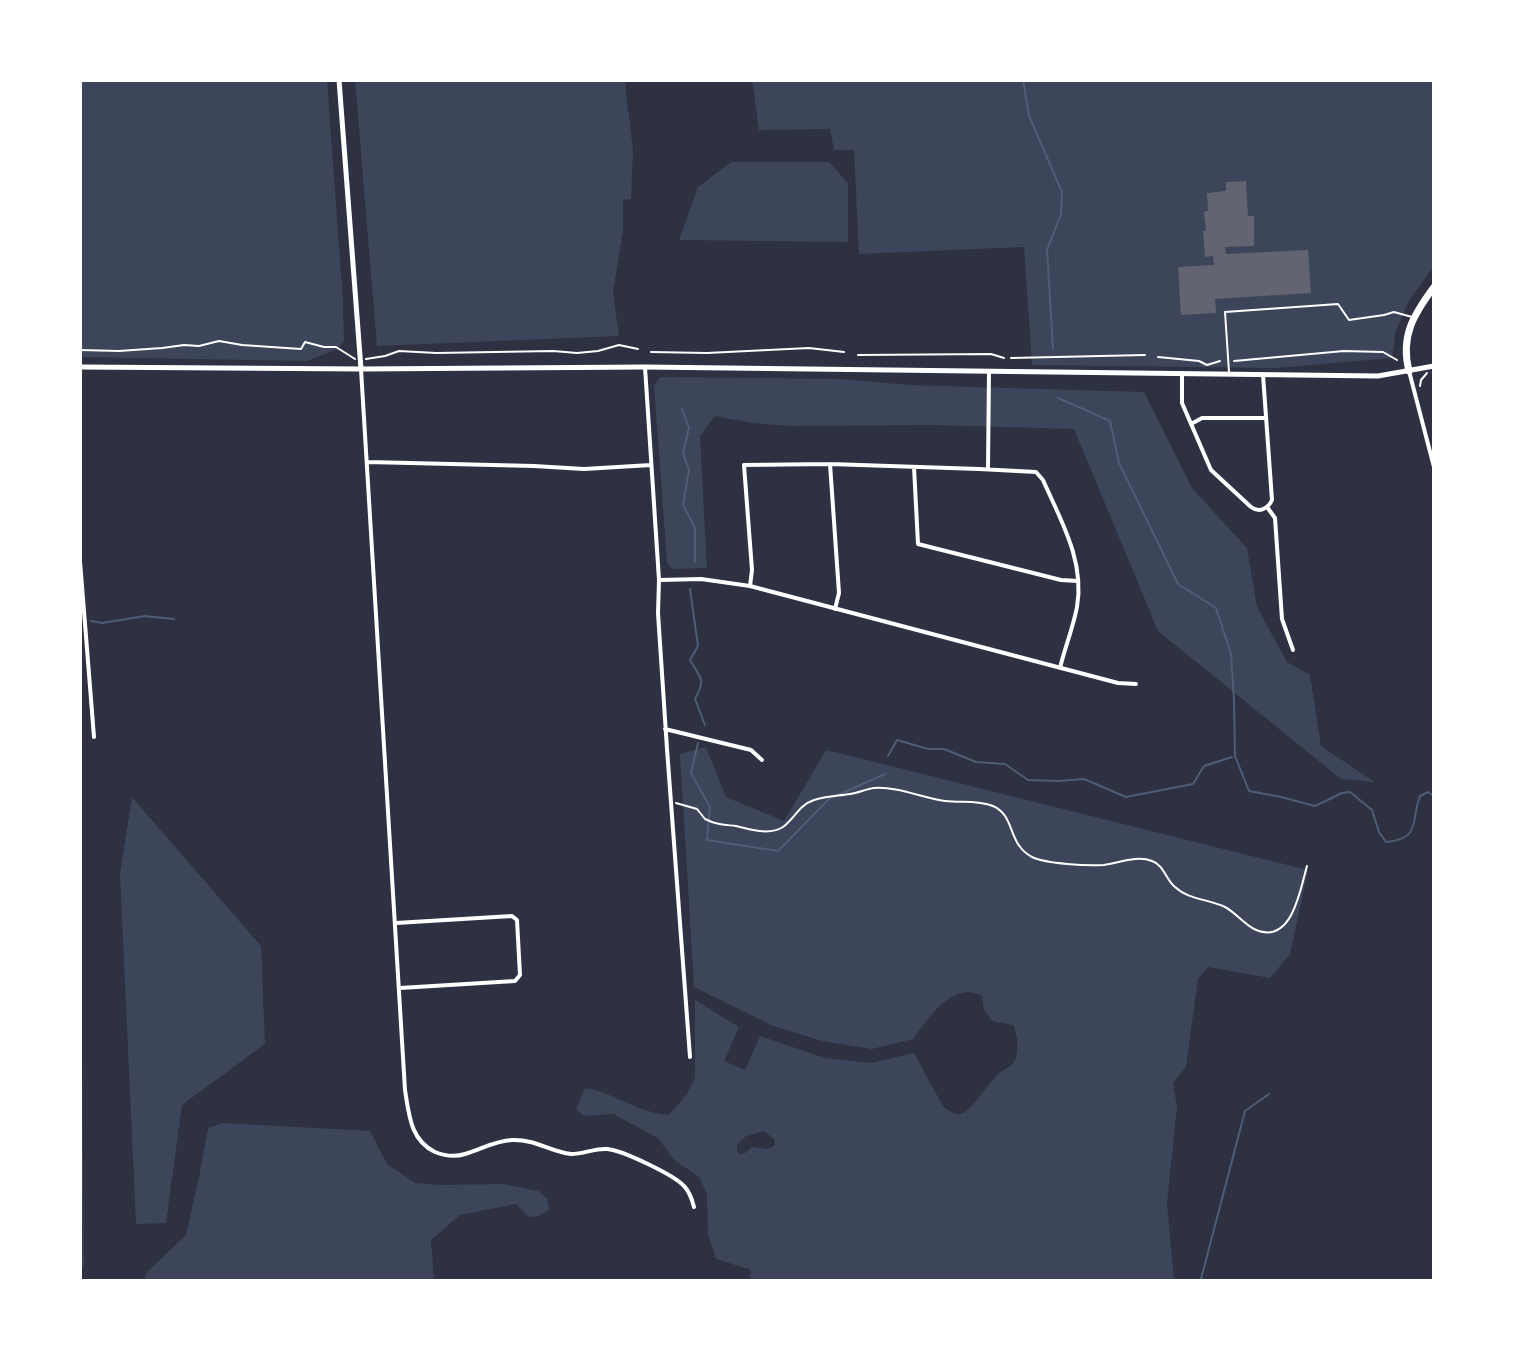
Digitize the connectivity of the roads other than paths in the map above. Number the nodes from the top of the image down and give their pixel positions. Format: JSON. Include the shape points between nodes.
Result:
{"nodes":[{"id":1,"x":339,"y":80,"type":"edge"},
{"id":2,"x":1434,"y":287,"type":"edge"},
{"id":3,"x":1414,"y":318,"type":"junction"},
{"id":4,"x":80,"y":367,"type":"edge"},
{"id":5,"x":645,"y":367,"type":"junction"},
{"id":6,"x":361,"y":369,"type":"junction"},
{"id":7,"x":1433,"y":369,"type":"edge"},
{"id":8,"x":989,"y":371,"type":"junction"},
{"id":9,"x":1409,"y":371,"type":"junction"},
{"id":10,"x":1182,"y":373,"type":"junction"},
{"id":11,"x":1229,"y":374,"type":"junction"},
{"id":12,"x":1263,"y":375,"type":"junction"},
{"id":13,"x":1266,"y":418,"type":"junction"},
{"id":14,"x":1191,"y":424,"type":"junction"},
{"id":15,"x":368,"y":462,"type":"junction"},
{"id":16,"x":830,"y":464,"type":"junction"},
{"id":17,"x":651,"y":465,"type":"junction"},
{"id":18,"x":914,"y":467,"type":"junction"},
{"id":19,"x":1434,"y":467,"type":"edge"},
{"id":20,"x":988,"y":469,"type":"junction"},
{"id":21,"x":1267,"y":507,"type":"junction"},
{"id":22,"x":80,"y":561,"type":"edge"},
{"id":23,"x":659,"y":580,"type":"junction"},
{"id":24,"x":1078,"y":581,"type":"junction"},
{"id":25,"x":750,"y":586,"type":"junction"},
{"id":26,"x":835,"y":609,"type":"junction"},
{"id":27,"x":1293,"y":650,"type":"dead end"},
{"id":28,"x":1060,"y":668,"type":"junction"},
{"id":29,"x":1136,"y":684,"type":"dead end"},
{"id":30,"x":665,"y":729,"type":"junction"},
{"id":31,"x":94,"y":737,"type":"dead end"},
{"id":32,"x":762,"y":760,"type":"dead end"},
{"id":33,"x":396,"y":923,"type":"junction"},
{"id":34,"x":400,"y":988,"type":"junction"},
{"id":35,"x":690,"y":1057,"type":"dead end"},
{"id":36,"x":694,"y":1207,"type":"dead end"}],
"edges":[{"from":1,"to":6,"type":"street"},
{"from":2,"to":3,"type":"highway"},
{"from":3,"to":9,"type":"highway","via":[[1405,340]]},
{"from":3,"to":11,"type":"lane","via":[[1394,312],[1349,320],[1338,304],[1225,312]]},
{"from":4,"to":6,"type":"street"},
{"from":5,"to":6,"type":"street"},
{"from":5,"to":8,"type":"street"},
{"from":5,"to":17,"type":"street"},
{"from":6,"to":15,"type":"street"},
{"from":7,"to":9,"type":"street"},
{"from":8,"to":10,"type":"street"},
{"from":8,"to":20,"type":"street"},
{"from":9,"to":12,"type":"street","via":[[1378,376]]},
{"from":9,"to":19,"type":"street"},
{"from":10,"to":11,"type":"street"},
{"from":10,"to":14,"type":"street","via":[[1182,403]]},
{"from":11,"to":12,"type":"street"},
{"from":12,"to":13,"type":"street"},
{"from":13,"to":14,"type":"street","via":[[1202,418]]},
{"from":13,"to":21,"type":"street","via":[[1272,500]]},
{"from":14,"to":21,"type":"street","via":[[1213,473],[1254,509]]},
{"from":15,"to":17,"type":"street","via":[[584,469]]},
{"from":15,"to":33,"type":"street"},
{"from":16,"to":18,"type":"street"},
{"from":16,"to":25,"type":"street","via":[[744,465]]},
{"from":16,"to":26,"type":"street","via":[[839,593]]},
{"from":17,"to":23,"type":"street"},
{"from":18,"to":20,"type":"street"},
{"from":18,"to":24,"type":"street","via":[[918,544]]},
{"from":20,"to":24,"type":"street","via":[[1040,475],[1074,551]]},
{"from":21,"to":27,"type":"street","via":[[1275,518],[1282,619]]},
{"from":22,"to":31,"type":"street"},
{"from":23,"to":25,"type":"street"},
{"from":23,"to":30,"type":"street"},
{"from":24,"to":28,"type":"street"},
{"from":25,"to":26,"type":"street"},
{"from":26,"to":28,"type":"street"},
{"from":28,"to":29,"type":"street"},
{"from":30,"to":32,"type":"street","via":[[751,750]]},
{"from":30,"to":35,"type":"street"},
{"from":33,"to":34,"type":"street"},
{"from":33,"to":34,"type":"street","via":[[512,916],[517,920],[520,975],[515,981]]},
{"from":34,"to":36,"type":"street","via":[[410,1121],[428,1148],[460,1155],[517,1140],[571,1154],[617,1150],[680,1181]]}]}
